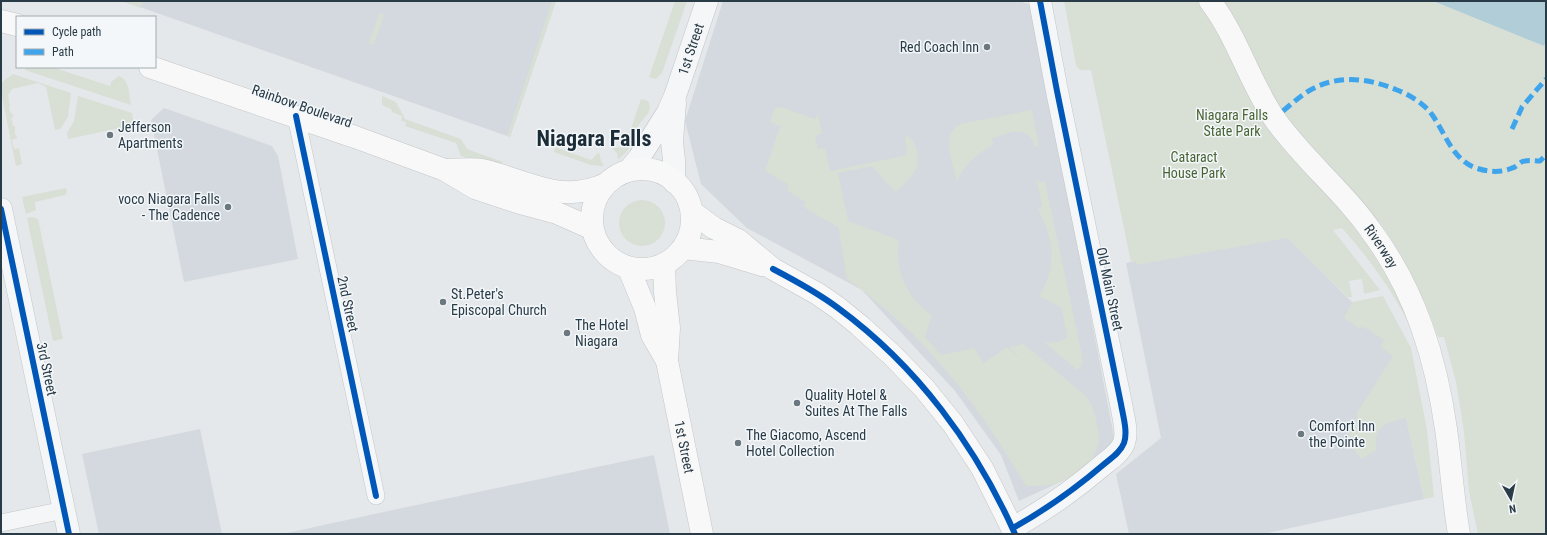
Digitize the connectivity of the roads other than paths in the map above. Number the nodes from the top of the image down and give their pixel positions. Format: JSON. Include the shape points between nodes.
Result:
{"nodes":[{"id":1,"x":707,"y":1,"type":"edge"},
{"id":2,"x":1040,"y":1,"type":"edge"},
{"id":3,"x":1210,"y":1,"type":"edge"},
{"id":4,"x":1,"y":21,"type":"edge"},
{"id":5,"x":16,"y":25,"type":"edge"},
{"id":6,"x":153,"y":68,"type":"edge"},
{"id":7,"x":675,"y":96,"type":"junction"},
{"id":8,"x":296,"y":116,"type":"junction"},
{"id":9,"x":445,"y":170,"type":"junction"},
{"id":10,"x":629,"y":170,"type":"junction"},
{"id":11,"x":674,"y":182,"type":"junction"},
{"id":12,"x":606,"y":184,"type":"junction"},
{"id":13,"x":1,"y":209,"type":"edge"},
{"id":14,"x":692,"y":212,"type":"junction"},
{"id":15,"x":592,"y":228,"type":"junction"},
{"id":16,"x":684,"y":248,"type":"junction"},
{"id":17,"x":664,"y":265,"type":"junction"},
{"id":18,"x":629,"y":269,"type":"junction"},
{"id":19,"x":773,"y":269,"type":"junction"},
{"id":20,"x":666,"y":361,"type":"junction"},
{"id":21,"x":376,"y":496,"type":"dead end"},
{"id":22,"x":64,"y":510,"type":"junction"},
{"id":23,"x":1,"y":523,"type":"edge"},
{"id":24,"x":1014,"y":531,"type":"edge"},
{"id":25,"x":69,"y":534,"type":"edge"},
{"id":26,"x":702,"y":534,"type":"edge"},
{"id":27,"x":1459,"y":534,"type":"edge"}],
"edges":[{"from":1,"to":7,"type":"street","name":"1st Street"},
{"from":2,"to":24,"type":"street","name":"Old Main Street","via":[[1056,91],[1121,404],[1125,436],[1122,448],[1116,455],[1082,484]]},
{"from":3,"to":27,"type":"main road","name":"Riverway","via":[[1274,117],[1293,143],[1365,222],[1389,256],[1409,293],[1425,333],[1439,388]]},
{"from":4,"to":5,"type":"main road"},
{"from":6,"to":8,"type":"main road","name":"Rainbow Boulevard"},
{"from":7,"to":10,"type":"street","name":"1st Street","via":[[668,112]]},
{"from":7,"to":11,"type":"street","name":"1st Street","via":[[672,142]]},
{"from":8,"to":9,"type":"main road","name":"Rainbow Boulevard"},
{"from":8,"to":21,"type":"street","name":"2nd Street"},
{"from":9,"to":12,"type":"main road","name":"Rainbow Boulevard","via":[[481,170],[564,194],[595,189]]},
{"from":9,"to":15,"type":"main road","name":"Rainbow Boulevard","via":[[475,188],[557,213]]},
{"from":10,"to":11,"type":"main road","via":[[653,171]]},
{"from":10,"to":12,"type":"main road"},
{"from":11,"to":14,"type":"main road","via":[[686,197]]},
{"from":12,"to":15,"type":"main road","via":[[593,204]]},
{"from":13,"to":22,"type":"street","name":"3rd Street"},
{"from":14,"to":16,"type":"main road","via":[[690,231]]},
{"from":14,"to":19,"type":"main road","via":[[714,228],[738,240]]},
{"from":15,"to":18,"type":"main road","via":[[607,254]]},
{"from":16,"to":17,"type":"main road"},
{"from":16,"to":19,"type":"main road","via":[[719,252]]},
{"from":17,"to":18,"type":"main road","via":[[648,270]]},
{"from":17,"to":20,"type":"main road","name":"1st Street","via":[[669,328]]},
{"from":18,"to":20,"type":"main road","name":"1st Street","via":[[645,308],[652,335]]},
{"from":19,"to":24,"type":"main road","via":[[838,308],[908,370],[939,406],[968,446],[986,475]]},
{"from":20,"to":26,"type":"main road","name":"1st Street"},
{"from":22,"to":23,"type":"street"},
{"from":22,"to":25,"type":"street","name":"3rd Street"}]}
